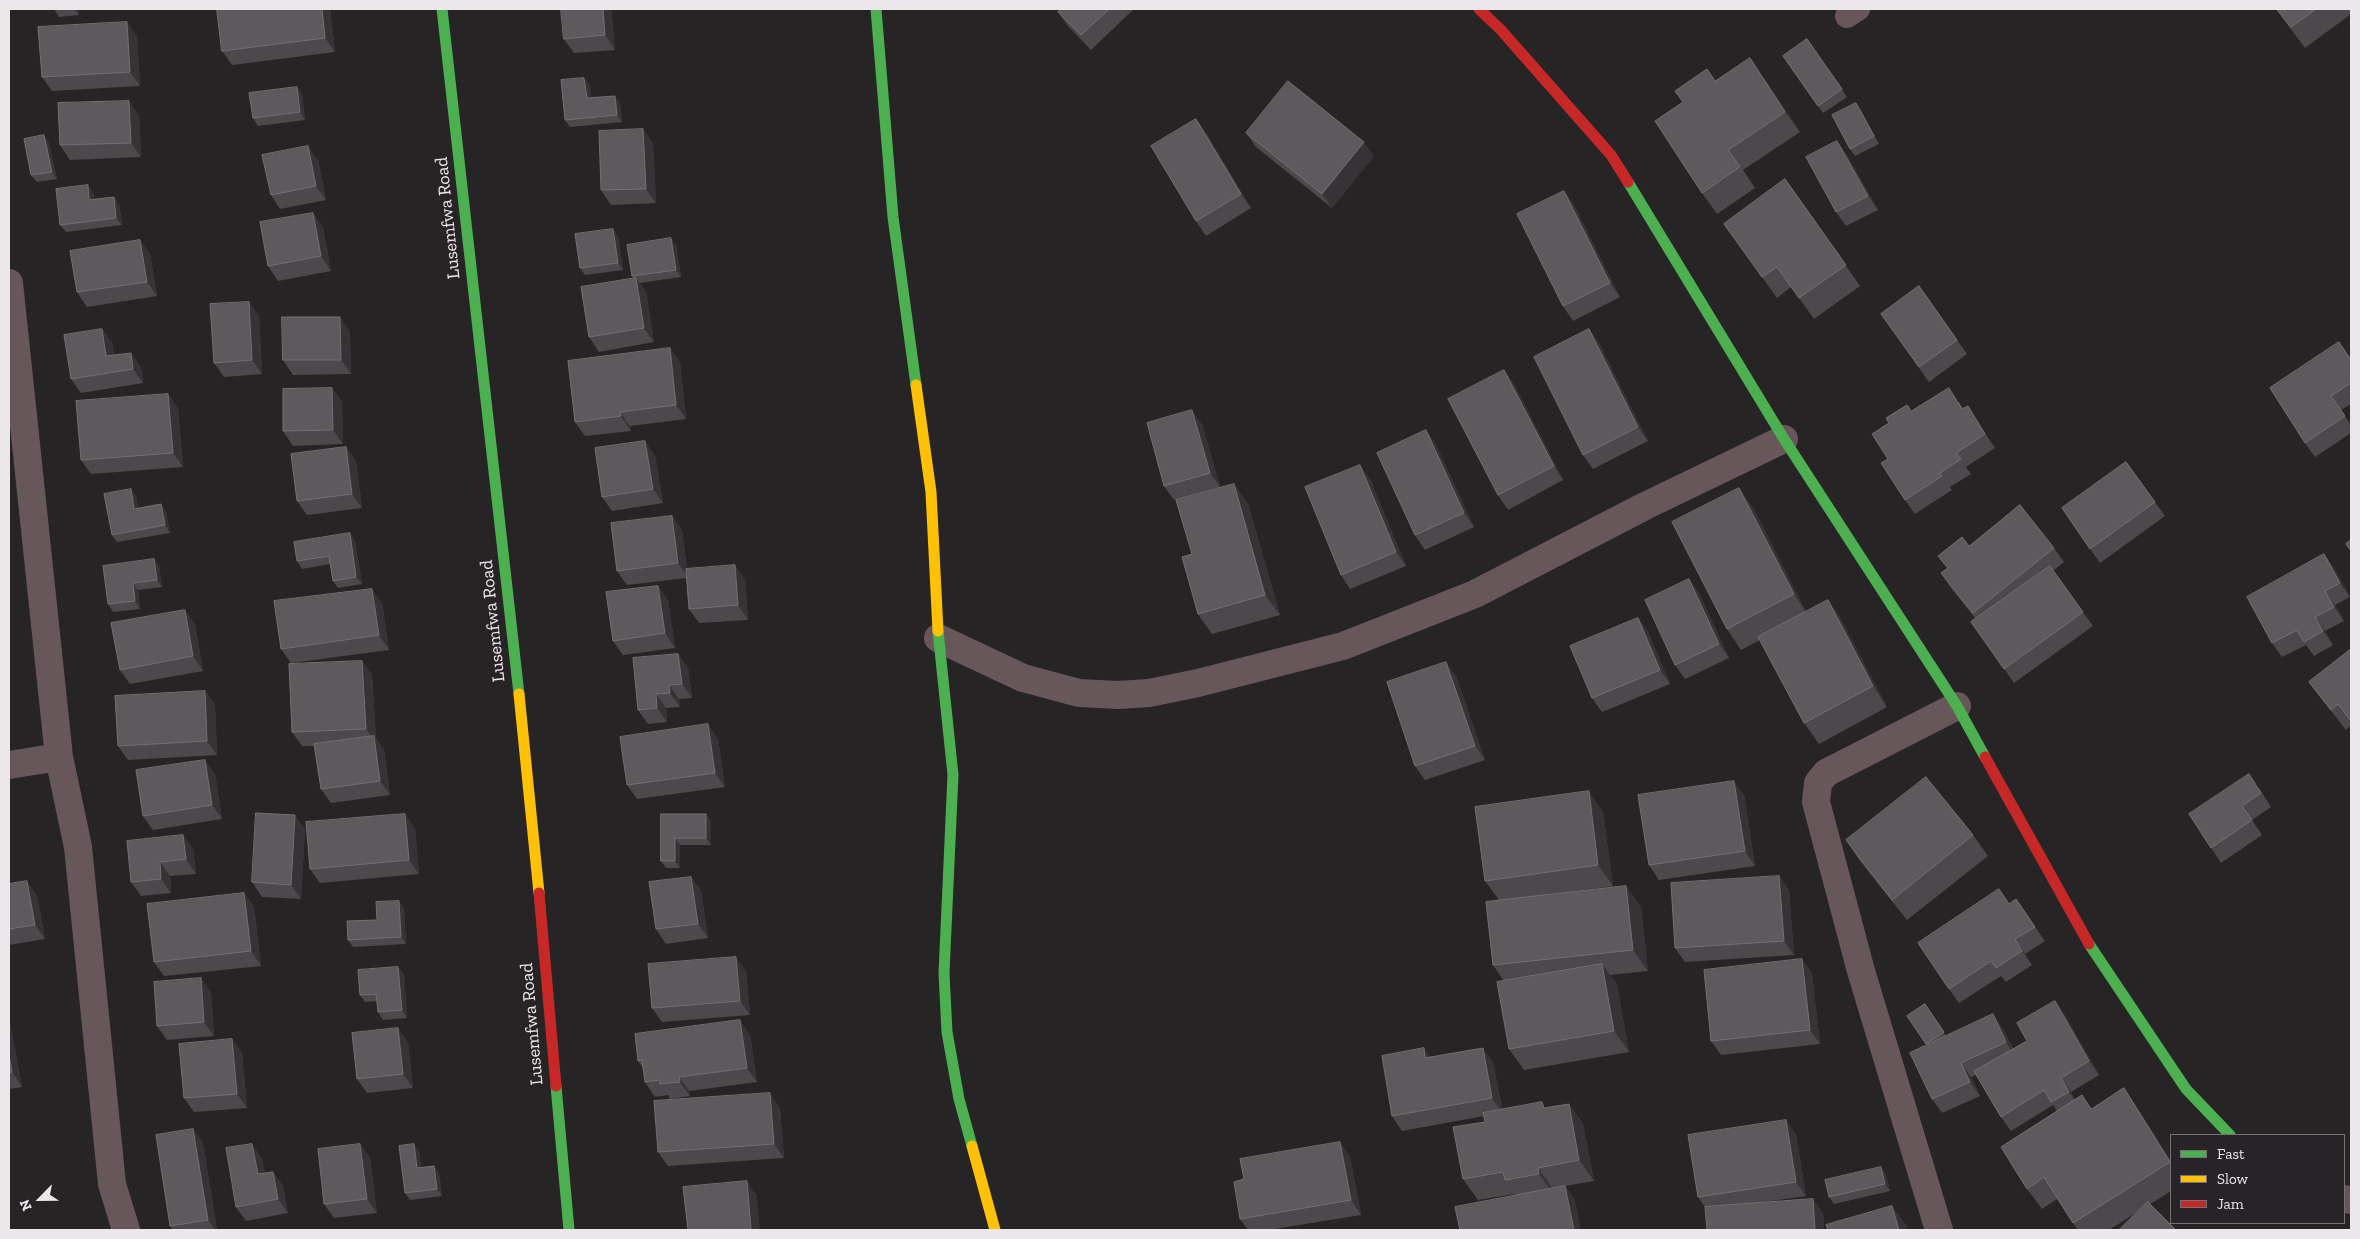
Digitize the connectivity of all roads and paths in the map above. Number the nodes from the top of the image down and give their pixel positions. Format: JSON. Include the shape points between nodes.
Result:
{"nodes":[{"id":1,"x":442,"y":9,"type":"edge"},
{"id":2,"x":876,"y":9,"type":"edge"},
{"id":3,"x":1480,"y":9,"type":"edge"},
{"id":4,"x":9,"y":284,"type":"edge"},
{"id":5,"x":1784,"y":439,"type":"junction"},
{"id":6,"x":938,"y":638,"type":"junction"},
{"id":7,"x":1956,"y":706,"type":"junction"},
{"id":8,"x":58,"y":757,"type":"junction"},
{"id":9,"x":9,"y":765,"type":"edge"},
{"id":10,"x":2229,"y":1134,"type":"edge"},
{"id":11,"x":126,"y":1230,"type":"edge"},
{"id":12,"x":569,"y":1230,"type":"edge"},
{"id":13,"x":995,"y":1230,"type":"edge"},
{"id":14,"x":1939,"y":1230,"type":"edge"}],
"edges":[{"from":1,"to":12,"type":"street","name":"Lusemfwa Road","via":[[527,766]]},
{"from":2,"to":6,"type":"street","via":[[893,216],[931,492]]},
{"from":3,"to":5,"type":"street","via":[[1611,155]]},
{"from":4,"to":8,"type":"street"},
{"from":5,"to":6,"type":"street","via":[[1475,594],[1343,646],[1198,683],[1149,693],[1080,693],[1023,678]]},
{"from":5,"to":7,"type":"street"},
{"from":6,"to":13,"type":"street","via":[[953,775],[944,973],[947,1032],[959,1099]]},
{"from":7,"to":10,"type":"street","via":[[2097,958],[2186,1089]]},
{"from":7,"to":14,"type":"street","via":[[1826,773],[1818,783],[1816,802],[1861,971]]},
{"from":8,"to":9,"type":"street"},
{"from":8,"to":11,"type":"street","via":[[78,847],[112,1184]]}]}
